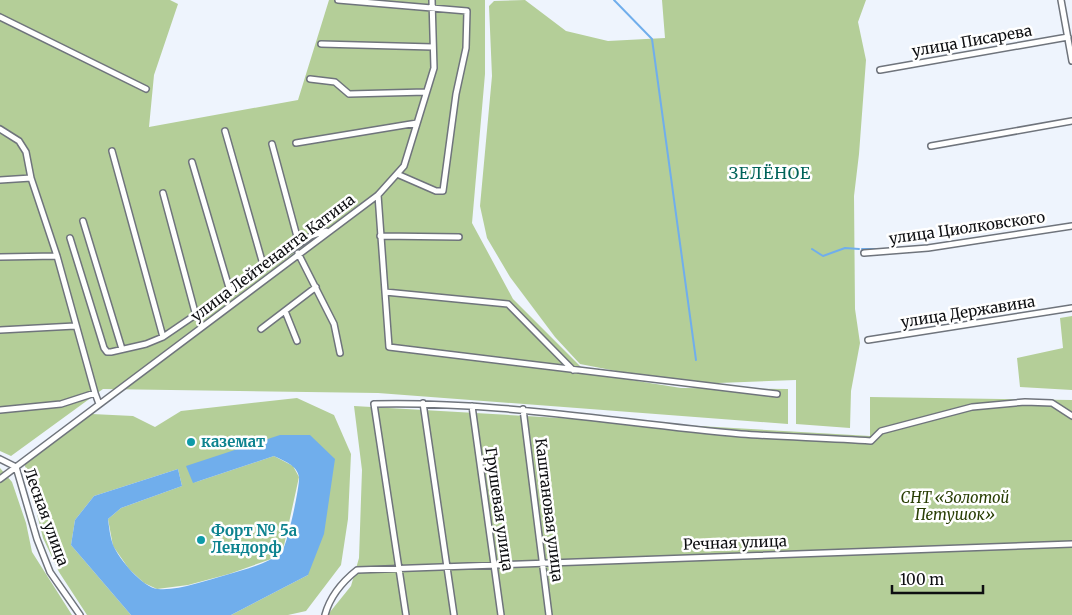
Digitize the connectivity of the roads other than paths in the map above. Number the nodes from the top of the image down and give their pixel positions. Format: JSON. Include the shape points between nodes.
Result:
{"nodes":[{"id":1,"x":338,"y":0,"type":"edge"},
{"id":2,"x":432,"y":0,"type":"edge"},
{"id":3,"x":1061,"y":0,"type":"edge"},
{"id":4,"x":432,"y":7,"type":"junction"},
{"id":5,"x":0,"y":16,"type":"edge"},
{"id":6,"x":1068,"y":37,"type":"junction"},
{"id":7,"x":321,"y":44,"type":"dead end"},
{"id":8,"x":433,"y":47,"type":"junction"},
{"id":9,"x":1072,"y":61,"type":"edge"},
{"id":10,"x":880,"y":70,"type":"dead end"},
{"id":11,"x":310,"y":79,"type":"dead end"},
{"id":12,"x":146,"y":89,"type":"dead end"},
{"id":13,"x":426,"y":92,"type":"junction"},
{"id":14,"x":1072,"y":121,"type":"edge"},
{"id":15,"x":417,"y":122,"type":"junction"},
{"id":16,"x":0,"y":129,"type":"edge"},
{"id":17,"x":225,"y":131,"type":"dead end"},
{"id":18,"x":296,"y":143,"type":"dead end"},
{"id":19,"x":272,"y":144,"type":"dead end"},
{"id":20,"x":931,"y":146,"type":"dead end"},
{"id":21,"x":112,"y":150,"type":"dead end"},
{"id":22,"x":192,"y":162,"type":"dead end"},
{"id":23,"x":397,"y":174,"type":"junction"},
{"id":24,"x":31,"y":178,"type":"junction"},
{"id":25,"x":0,"y":180,"type":"edge"},
{"id":26,"x":163,"y":193,"type":"dead end"},
{"id":27,"x":378,"y":195,"type":"junction"},
{"id":28,"x":83,"y":221,"type":"dead end"},
{"id":29,"x":1072,"y":226,"type":"edge"},
{"id":30,"x":332,"y":230,"type":"junction"},
{"id":31,"x":380,"y":236,"type":"junction"},
{"id":32,"x":459,"y":237,"type":"dead end"},
{"id":33,"x":70,"y":238,"type":"dead end"},
{"id":34,"x":299,"y":244,"type":"junction"},
{"id":35,"x":298,"y":253,"type":"junction"},
{"id":36,"x":864,"y":253,"type":"dead end"},
{"id":37,"x":57,"y":256,"type":"junction"},
{"id":38,"x":0,"y":257,"type":"edge"},
{"id":39,"x":264,"y":268,"type":"junction"},
{"id":40,"x":316,"y":287,"type":"junction"},
{"id":41,"x":230,"y":291,"type":"junction"},
{"id":42,"x":384,"y":292,"type":"junction"},
{"id":43,"x":1072,"y":308,"type":"edge"},
{"id":44,"x":285,"y":311,"type":"junction"},
{"id":45,"x":196,"y":316,"type":"junction"},
{"id":46,"x":75,"y":326,"type":"junction"},
{"id":47,"x":262,"y":329,"type":"dead end"},
{"id":48,"x":0,"y":330,"type":"edge"},
{"id":49,"x":163,"y":337,"type":"junction"},
{"id":50,"x":868,"y":340,"type":"dead end"},
{"id":51,"x":297,"y":341,"type":"dead end"},
{"id":52,"x":122,"y":349,"type":"junction"},
{"id":53,"x":340,"y":353,"type":"dead end"},
{"id":54,"x":573,"y":371,"type":"junction"},
{"id":55,"x":95,"y":393,"type":"junction"},
{"id":56,"x":777,"y":394,"type":"dead end"},
{"id":57,"x":423,"y":403,"type":"junction"},
{"id":58,"x":99,"y":404,"type":"junction"},
{"id":59,"x":472,"y":406,"type":"junction"},
{"id":60,"x":523,"y":409,"type":"junction"},
{"id":61,"x":0,"y":410,"type":"edge"},
{"id":62,"x":1072,"y":416,"type":"edge"},
{"id":63,"x":0,"y":459,"type":"edge"},
{"id":64,"x":16,"y":467,"type":"junction"},
{"id":65,"x":0,"y":480,"type":"edge"},
{"id":66,"x":1072,"y":544,"type":"edge"},
{"id":67,"x":543,"y":564,"type":"junction"},
{"id":68,"x":494,"y":566,"type":"junction"},
{"id":69,"x":447,"y":567,"type":"junction"},
{"id":70,"x":399,"y":569,"type":"junction"},
{"id":71,"x":80,"y":615,"type":"edge"},
{"id":72,"x":325,"y":615,"type":"edge"},
{"id":73,"x":406,"y":615,"type":"edge"},
{"id":74,"x":454,"y":615,"type":"edge"},
{"id":75,"x":501,"y":615,"type":"edge"},
{"id":76,"x":550,"y":615,"type":"edge"}],
"edges":[{"from":1,"to":4,"type":"street"},
{"from":2,"to":4,"type":"street","name":"улица Лейтенанта Катина"},
{"from":3,"to":6,"type":"street"},
{"from":4,"to":8,"type":"street","name":"улица Лейтенанта Катина"},
{"from":4,"to":23,"type":"street","via":[[467,11],[466,48],[442,191]]},
{"from":5,"to":12,"type":"street"},
{"from":6,"to":9,"type":"street"},
{"from":6,"to":10,"type":"street","name":"улица Писарева"},
{"from":7,"to":8,"type":"street"},
{"from":8,"to":13,"type":"street","name":"улица Лейтенанта Катина","via":[[434,68]]},
{"from":11,"to":13,"type":"street","via":[[335,82],[349,94]]},
{"from":13,"to":15,"type":"street","name":"улица Лейтенанта Катина"},
{"from":14,"to":20,"type":"street"},
{"from":15,"to":18,"type":"street"},
{"from":15,"to":23,"type":"street","name":"улица Лейтенанта Катина","via":[[404,166]]},
{"from":16,"to":24,"type":"street","via":[[19,141],[26,152]]},
{"from":17,"to":39,"type":"street"},
{"from":19,"to":34,"type":"street"},
{"from":21,"to":49,"type":"street"},
{"from":22,"to":41,"type":"street"},
{"from":23,"to":27,"type":"street","name":"улица Лейтенанта Катина"},
{"from":24,"to":25,"type":"street"},
{"from":24,"to":37,"type":"street"},
{"from":26,"to":45,"type":"street"},
{"from":27,"to":30,"type":"street","name":"улица Лейтенанта Катина"},
{"from":27,"to":31,"type":"street"},
{"from":28,"to":52,"type":"street"},
{"from":29,"to":36,"type":"street","name":"улица Циолковского","via":[[928,248]]},
{"from":30,"to":34,"type":"street","via":[[311,236]]},
{"from":30,"to":35,"type":"street","name":"улица Лейтенанта Катина"},
{"from":31,"to":32,"type":"street"},
{"from":31,"to":42,"type":"street"},
{"from":33,"to":52,"type":"street","via":[[104,348],[107,352]]},
{"from":34,"to":39,"type":"street"},
{"from":35,"to":40,"type":"street"},
{"from":35,"to":58,"type":"street","name":"улица Лейтенанта Катина"},
{"from":37,"to":38,"type":"street"},
{"from":37,"to":46,"type":"street"},
{"from":39,"to":41,"type":"street"},
{"from":40,"to":44,"type":"street"},
{"from":40,"to":53,"type":"street","via":[[334,324]]},
{"from":41,"to":45,"type":"street"},
{"from":42,"to":54,"type":"street","via":[[508,304]]},
{"from":42,"to":54,"type":"street","via":[[389,347]]},
{"from":43,"to":50,"type":"street","name":"улица Державина"},
{"from":44,"to":47,"type":"street"},
{"from":44,"to":51,"type":"street"},
{"from":45,"to":49,"type":"street"},
{"from":46,"to":48,"type":"street"},
{"from":46,"to":55,"type":"street"},
{"from":49,"to":52,"type":"street"},
{"from":54,"to":56,"type":"street"},
{"from":55,"to":58,"type":"street"},
{"from":55,"to":61,"type":"street","via":[[61,404]]},
{"from":57,"to":59,"type":"street"},
{"from":57,"to":69,"type":"street"},
{"from":57,"to":70,"type":"street","via":[[374,404]]},
{"from":58,"to":64,"type":"street","name":"улица Лейтенанта Катина"},
{"from":59,"to":60,"type":"street"},
{"from":59,"to":68,"type":"street","name":"Грушевая улица"},
{"from":60,"to":62,"type":"street","via":[[741,434],[871,441],[881,431],[972,406],[1026,402],[1052,404]]},
{"from":60,"to":67,"type":"street","name":"Каштановая улица"},
{"from":63,"to":64,"type":"street","name":"Лесная улица"},
{"from":64,"to":65,"type":"street","name":"улица Лейтенанта Катина"},
{"from":64,"to":71,"type":"street","name":"Лесная улица","via":[[50,572]]},
{"from":66,"to":67,"type":"street","name":"Речная улица"},
{"from":67,"to":68,"type":"street","name":"Речная улица"},
{"from":67,"to":76,"type":"street","name":"Каштановая улица"},
{"from":68,"to":69,"type":"street","name":"Речная улица"},
{"from":68,"to":75,"type":"street","name":"Грушевая улица"},
{"from":69,"to":70,"type":"street","name":"Речная улица"},
{"from":69,"to":74,"type":"street"},
{"from":70,"to":72,"type":"street","name":"Речная улица","via":[[357,570],[328,601]]},
{"from":70,"to":73,"type":"street"}]}
